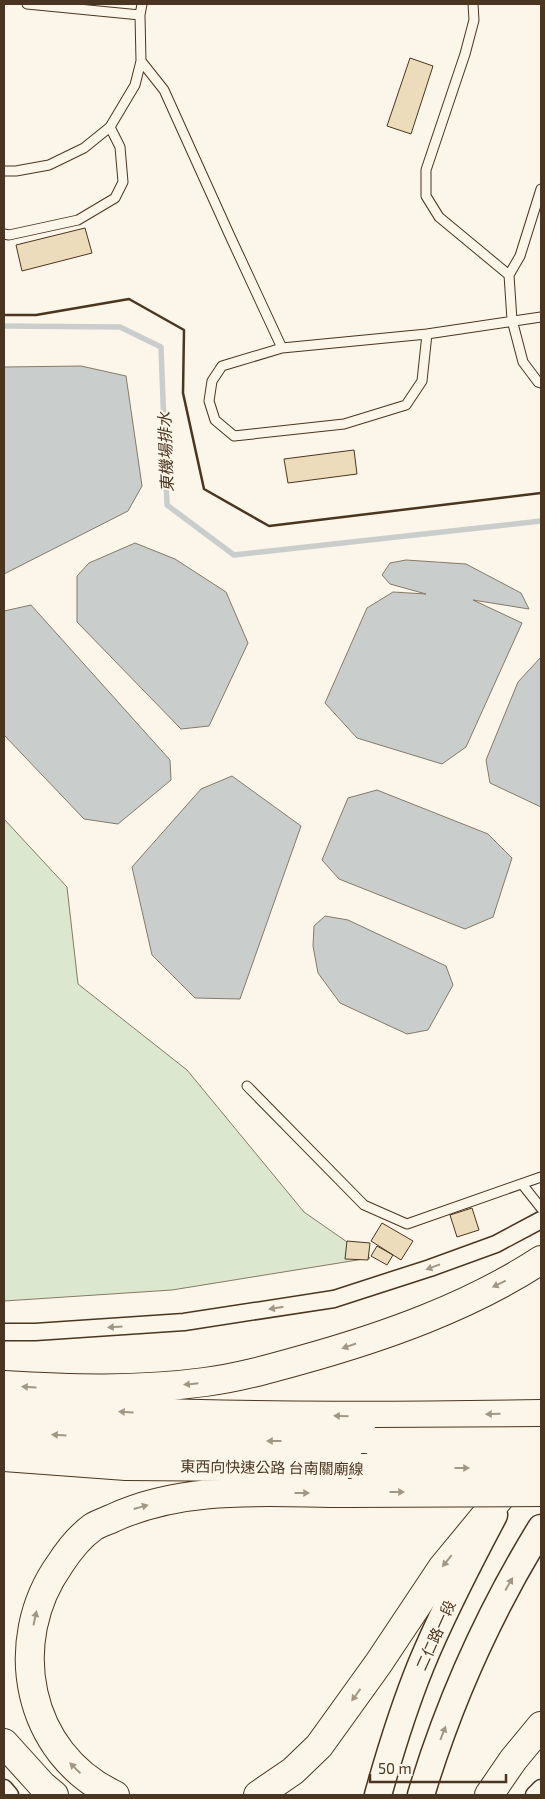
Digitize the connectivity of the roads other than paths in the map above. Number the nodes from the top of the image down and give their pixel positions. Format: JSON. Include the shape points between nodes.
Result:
{"nodes":[{"id":1,"x":27,"y":4,"type":"edge"},
{"id":2,"x":142,"y":4,"type":"edge"},
{"id":3,"x":473,"y":4,"type":"edge"},
{"id":4,"x":140,"y":15,"type":"junction"},
{"id":5,"x":141,"y":61,"type":"junction"},
{"id":6,"x":110,"y":127,"type":"junction"},
{"id":7,"x":4,"y":171,"type":"edge"},
{"id":8,"x":541,"y":189,"type":"edge"},
{"id":9,"x":4,"y":234,"type":"edge"},
{"id":10,"x":509,"y":275,"type":"junction"},
{"id":11,"x":541,"y":317,"type":"edge"},
{"id":12,"x":512,"y":320,"type":"junction"},
{"id":13,"x":427,"y":334,"type":"junction"},
{"id":14,"x":282,"y":348,"type":"junction"},
{"id":15,"x":541,"y":383,"type":"edge"},
{"id":16,"x":247,"y":1086,"type":"dead end"},
{"id":17,"x":541,"y":1177,"type":"edge"},
{"id":18,"x":522,"y":1184,"type":"junction"},
{"id":19,"x":541,"y":1208,"type":"edge"},
{"id":20,"x":541,"y":1220,"type":"edge"},
{"id":21,"x":541,"y":1260,"type":"edge"},
{"id":22,"x":4,"y":1332,"type":"edge"},
{"id":23,"x":4,"y":1385,"type":"edge"},
{"id":24,"x":4,"y":1406,"type":"edge"},
{"id":25,"x":541,"y":1414,"type":"edge"},
{"id":26,"x":4,"y":1431,"type":"edge"},
{"id":27,"x":541,"y":1437,"type":"edge"},
{"id":28,"x":541,"y":1441,"type":"edge"},
{"id":29,"x":4,"y":1457,"type":"edge"},
{"id":30,"x":541,"y":1468,"type":"edge"},
{"id":31,"x":512,"y":1483,"type":"junction"},
{"id":32,"x":541,"y":1492,"type":"edge"},
{"id":33,"x":539,"y":1532,"type":"edge"},
{"id":34,"x":541,"y":1726,"type":"edge"},
{"id":35,"x":4,"y":1743,"type":"edge"},
{"id":36,"x":4,"y":1788,"type":"edge"},
{"id":37,"x":541,"y":1788,"type":"edge"},
{"id":38,"x":10,"y":1795,"type":"edge"},
{"id":39,"x":54,"y":1795,"type":"edge"},
{"id":40,"x":115,"y":1795,"type":"edge"},
{"id":41,"x":258,"y":1795,"type":"edge"},
{"id":42,"x":378,"y":1795,"type":"edge"},
{"id":43,"x":421,"y":1795,"type":"edge"},
{"id":44,"x":489,"y":1795,"type":"edge"},
{"id":45,"x":534,"y":1795,"type":"edge"}],
"edges":[{"from":1,"to":4,"type":"lane"},
{"from":2,"to":4,"type":"lane"},
{"from":3,"to":10,"type":"lane","via":[[474,20],[465,54],[426,170],[426,196],[439,217]]},
{"from":4,"to":5,"type":"lane"},
{"from":5,"to":6,"type":"lane","via":[[135,85]]},
{"from":5,"to":14,"type":"lane","via":[[164,90]]},
{"from":6,"to":7,"type":"lane","via":[[84,148],[50,165]]},
{"from":6,"to":9,"type":"lane","via":[[120,147],[123,182],[115,198],[78,220]]},
{"from":8,"to":10,"type":"lane","via":[[520,256]]},
{"from":10,"to":12,"type":"lane"},
{"from":11,"to":12,"type":"lane"},
{"from":12,"to":13,"type":"lane"},
{"from":12,"to":15,"type":"lane","via":[[522,362]]},
{"from":13,"to":14,"type":"lane"},
{"from":13,"to":14,"type":"lane","via":[[422,381],[406,405],[344,424],[234,436],[215,420],[210,401],[212,381],[222,366]]},
{"from":16,"to":18,"type":"lane","via":[[364,1205],[407,1224]]},
{"from":17,"to":18,"type":"lane"},
{"from":18,"to":19,"type":"lane"},
{"from":20,"to":22,"type":"street","one_way":true,"via":[[496,1244],[334,1299],[184,1322]]},
{"from":21,"to":23,"type":"highway","one_way":true,"via":[[516,1277],[392,1332],[261,1371],[206,1382],[146,1388]]},
{"from":25,"to":24,"type":"highway","one_way":true,"via":[[166,1414]]},
{"from":28,"to":26,"type":"highway","name":"東西向快速公路 台南關廟線","one_way":true,"bridge":true,"via":[[152,1440]]},
{"from":27,"to":31,"type":"main road","name":"二仁路一段"},
{"from":29,"to":30,"type":"highway","name":"東西向快速公路 台南關廟線","one_way":true,"bridge":true,"via":[[126,1466]]},
{"from":31,"to":41,"type":"highway","one_way":true,"via":[[442,1568],[319,1746],[293,1771]]},
{"from":31,"to":42,"type":"main road","name":"二仁路一段","via":[[456,1586],[420,1666]]},
{"from":40,"to":32,"type":"highway","one_way":true,"bridge":true,"via":[[75,1769],[53,1743],[38,1710],[30,1676],[29,1642],[37,1608],[51,1576],[71,1548],[93,1527],[127,1512],[174,1498],[232,1493]]},
{"from":43,"to":33,"type":"main road","one_way":true,"via":[[459,1691],[497,1606]]},
{"from":34,"to":44,"type":"highway"},
{"from":35,"to":39,"type":"highway"},
{"from":36,"to":38,"type":"street"},
{"from":37,"to":45,"type":"street"}]}
